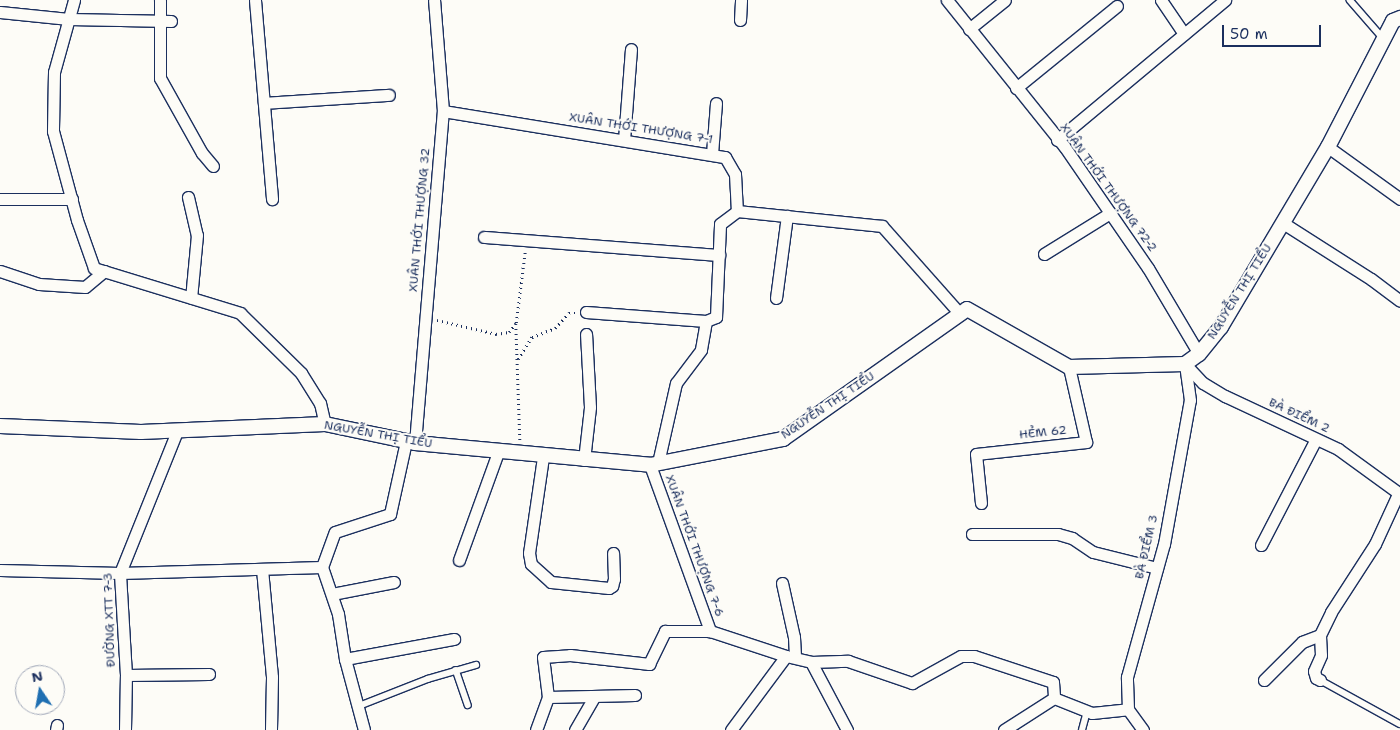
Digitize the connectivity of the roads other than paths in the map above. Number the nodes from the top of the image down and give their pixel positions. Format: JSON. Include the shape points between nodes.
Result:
{"nodes":[{"id":1,"x":74,"y":0,"type":"edge"},
{"id":2,"x":160,"y":0,"type":"edge"},
{"id":3,"x":256,"y":0,"type":"edge"},
{"id":4,"x":434,"y":0,"type":"edge"},
{"id":5,"x":740,"y":0,"type":"edge"},
{"id":6,"x":947,"y":0,"type":"edge"},
{"id":7,"x":1005,"y":0,"type":"edge"},
{"id":8,"x":1161,"y":0,"type":"edge"},
{"id":9,"x":1225,"y":0,"type":"edge"},
{"id":10,"x":1350,"y":0,"type":"edge"},
{"id":11,"x":1116,"y":6,"type":"dead end"},
{"id":12,"x":0,"y":12,"type":"edge"},
{"id":13,"x":1400,"y":18,"type":"edge"},
{"id":14,"x":69,"y":19,"type":"junction"},
{"id":15,"x":740,"y":20,"type":"dead end"},
{"id":16,"x":165,"y":21,"type":"junction"},
{"id":17,"x":969,"y":28,"type":"junction"},
{"id":18,"x":1184,"y":34,"type":"junction"},
{"id":19,"x":1384,"y":39,"type":"junction"},
{"id":20,"x":631,"y":49,"type":"dead end"},
{"id":21,"x":1016,"y":88,"type":"junction"},
{"id":22,"x":389,"y":95,"type":"dead end"},
{"id":23,"x":264,"y":103,"type":"junction"},
{"id":24,"x":716,"y":103,"type":"dead end"},
{"id":25,"x":443,"y":111,"type":"junction"},
{"id":26,"x":624,"y":140,"type":"junction"},
{"id":27,"x":1057,"y":140,"type":"junction"},
{"id":28,"x":1328,"y":148,"type":"junction"},
{"id":29,"x":712,"y":154,"type":"junction"},
{"id":30,"x":213,"y":166,"type":"dead end"},
{"id":31,"x":188,"y":197,"type":"dead end"},
{"id":32,"x":0,"y":199,"type":"edge"},
{"id":33,"x":72,"y":199,"type":"junction"},
{"id":34,"x":272,"y":199,"type":"dead end"},
{"id":35,"x":1400,"y":199,"type":"edge"},
{"id":36,"x":737,"y":211,"type":"junction"},
{"id":37,"x":1110,"y":213,"type":"junction"},
{"id":38,"x":787,"y":216,"type":"junction"},
{"id":39,"x":1283,"y":223,"type":"junction"},
{"id":40,"x":484,"y":237,"type":"dead end"},
{"id":41,"x":1044,"y":254,"type":"dead end"},
{"id":42,"x":719,"y":255,"type":"junction"},
{"id":43,"x":0,"y":271,"type":"edge"},
{"id":44,"x":104,"y":271,"type":"junction"},
{"id":45,"x":191,"y":298,"type":"junction"},
{"id":46,"x":776,"y":298,"type":"dead end"},
{"id":47,"x":1400,"y":301,"type":"edge"},
{"id":48,"x":586,"y":312,"type":"road end"},
{"id":49,"x":960,"y":314,"type":"junction"},
{"id":50,"x":706,"y":321,"type":"junction"},
{"id":51,"x":586,"y":334,"type":"dead end"},
{"id":52,"x":1199,"y":354,"type":"junction"},
{"id":53,"x":1186,"y":364,"type":"junction"},
{"id":54,"x":1069,"y":367,"type":"junction"},
{"id":55,"x":326,"y":424,"type":"junction"},
{"id":56,"x":0,"y":426,"type":"edge"},
{"id":57,"x":177,"y":431,"type":"junction"},
{"id":58,"x":1316,"y":439,"type":"junction"},
{"id":59,"x":410,"y":442,"type":"junction"},
{"id":60,"x":498,"y":452,"type":"junction"},
{"id":61,"x":543,"y":457,"type":"junction"},
{"id":62,"x":584,"y":460,"type":"junction"},
{"id":63,"x":654,"y":464,"type":"junction"},
{"id":64,"x":1399,"y":494,"type":"edge"},
{"id":65,"x":981,"y":503,"type":"dead end"},
{"id":66,"x":972,"y":534,"type":"dead end"},
{"id":67,"x":1261,"y":545,"type":"dead end"},
{"id":68,"x":613,"y":553,"type":"dead end"},
{"id":69,"x":460,"y":560,"type":"dead end"},
{"id":70,"x":322,"y":567,"type":"junction"},
{"id":71,"x":1157,"y":568,"type":"junction"},
{"id":72,"x":262,"y":569,"type":"junction"},
{"id":73,"x":0,"y":570,"type":"edge"},
{"id":74,"x":120,"y":573,"type":"junction"},
{"id":75,"x":394,"y":582,"type":"dead end"},
{"id":76,"x":782,"y":583,"type":"dead end"},
{"id":77,"x":332,"y":594,"type":"junction"},
{"id":78,"x":710,"y":631,"type":"junction"},
{"id":79,"x":1320,"y":635,"type":"junction"},
{"id":80,"x":454,"y":639,"type":"dead end"},
{"id":81,"x":791,"y":657,"type":"junction"},
{"id":82,"x":346,"y":659,"type":"junction"},
{"id":83,"x":811,"y":662,"type":"junction"},
{"id":84,"x":476,"y":665,"type":"dead end"},
{"id":85,"x":456,"y":670,"type":"junction"},
{"id":86,"x":209,"y":674,"type":"dead end"},
{"id":87,"x":126,"y":675,"type":"junction"},
{"id":88,"x":1264,"y":680,"type":"dead end"},
{"id":89,"x":1320,"y":680,"type":"joint"},
{"id":90,"x":595,"y":696,"type":"junction"},
{"id":91,"x":635,"y":696,"type":"dead end"},
{"id":92,"x":548,"y":697,"type":"junction"},
{"id":93,"x":1054,"y":698,"type":"junction"},
{"id":94,"x":468,"y":705,"type":"dead end"},
{"id":95,"x":359,"y":706,"type":"junction"},
{"id":96,"x":1128,"y":710,"type":"junction"},
{"id":97,"x":1087,"y":711,"type":"junction"},
{"id":98,"x":1400,"y":724,"type":"edge"},
{"id":99,"x":125,"y":730,"type":"edge"},
{"id":100,"x":270,"y":730,"type":"edge"},
{"id":101,"x":364,"y":730,"type":"edge"},
{"id":102,"x":536,"y":730,"type":"edge"},
{"id":103,"x":575,"y":730,"type":"edge"},
{"id":104,"x":731,"y":730,"type":"edge"},
{"id":105,"x":848,"y":730,"type":"edge"},
{"id":106,"x":1004,"y":730,"type":"edge"},
{"id":107,"x":1082,"y":730,"type":"edge"},
{"id":108,"x":1143,"y":730,"type":"edge"}],
"edges":[{"from":1,"to":14,"type":"street"},
{"from":2,"to":16,"type":"street"},
{"from":3,"to":23,"type":"street"},
{"from":4,"to":25,"type":"street","name":"XUÂN THỚI THƯỢNG 32"},
{"from":5,"to":15,"type":"street"},
{"from":6,"to":17,"type":"street","name":"XUÂN THỚI THƯỢNG 72-2"},
{"from":7,"to":17,"type":"street"},
{"from":8,"to":18,"type":"street"},
{"from":9,"to":18,"type":"street"},
{"from":10,"to":19,"type":"lane"},
{"from":11,"to":21,"type":"street"},
{"from":12,"to":14,"type":"street"},
{"from":13,"to":19,"type":"street","name":"NGUYỄN THỊ TIỂU","via":[[1393,21]]},
{"from":14,"to":16,"type":"street"},
{"from":14,"to":33,"type":"street","via":[[54,72],[53,132]]},
{"from":16,"to":30,"type":"street","via":[[160,78],[202,153]]},
{"from":17,"to":21,"type":"street","name":"XUÂN THỚI THƯỢNG 72-2"},
{"from":18,"to":27,"type":"street"},
{"from":19,"to":28,"type":"street","name":"NGUYỄN THỊ TIỂU"},
{"from":20,"to":26,"type":"street"},
{"from":21,"to":27,"type":"street","name":"XUÂN THỚI THƯỢNG 72-2"},
{"from":22,"to":23,"type":"street"},
{"from":23,"to":34,"type":"street"},
{"from":24,"to":29,"type":"street"},
{"from":25,"to":26,"type":"street","name":"XUÂN THỚI THƯỢNG 7-1"},
{"from":25,"to":59,"type":"street","name":"XUÂN THỚI THƯỢNG 32","via":[[426,317]]},
{"from":26,"to":29,"type":"street","name":"XUÂN THỚI THƯỢNG 7-1"},
{"from":27,"to":37,"type":"street","name":"XUÂN THỚI THƯỢNG 72-2"},
{"from":28,"to":35,"type":"street"},
{"from":28,"to":39,"type":"street","name":"NGUYỄN THỊ TIỂU"},
{"from":29,"to":36,"type":"street","name":"XUÂN THỚI THƯỢNG 7-1","via":[[725,156],[735,174]]},
{"from":31,"to":45,"type":"street","via":[[197,235]]},
{"from":32,"to":33,"type":"street"},
{"from":33,"to":44,"type":"street","via":[[94,268]]},
{"from":36,"to":38,"type":"street"},
{"from":36,"to":42,"type":"street","via":[[720,224]]},
{"from":37,"to":41,"type":"street"},
{"from":37,"to":52,"type":"street","name":"XUÂN THỚI THƯỢNG 72-2","via":[[1148,268]]},
{"from":38,"to":46,"type":"street"},
{"from":38,"to":49,"type":"street","via":[[882,226]]},
{"from":39,"to":47,"type":"street"},
{"from":39,"to":52,"type":"street","name":"NGUYỄN THỊ TIỂU","via":[[1221,326]]},
{"from":40,"to":42,"type":"street"},
{"from":42,"to":50,"type":"street","via":[[716,317]]},
{"from":43,"to":44,"type":"street","via":[[39,284],[85,287]]},
{"from":44,"to":45,"type":"street"},
{"from":45,"to":55,"type":"street","via":[[240,313],[302,373],[320,403]]},
{"from":48,"to":50,"type":"street"},
{"from":49,"to":54,"type":"street","via":[[967,309]]},
{"from":49,"to":63,"type":"street","name":"NGUYỄN THỊ TIỂU","via":[[783,439]]},
{"from":50,"to":63,"type":"street","via":[[701,350],[676,383]]},
{"from":51,"to":62,"type":"street","via":[[590,407]]},
{"from":52,"to":53,"type":"street","name":"NGUYỄN THỊ TIỂU"},
{"from":53,"to":54,"type":"street"},
{"from":53,"to":58,"type":"street","name":"BÀ ĐIỂM 2","via":[[1203,383],[1225,396]]},
{"from":53,"to":71,"type":"street","name":"BÀ ĐIỂM 3","via":[[1190,400]]},
{"from":54,"to":65,"type":"street","name":"HẺM 62","via":[[1086,442],[976,454]]},
{"from":55,"to":57,"type":"street","name":"NGUYỄN THỊ TIỂU"},
{"from":55,"to":59,"type":"street","name":"NGUYỄN THỊ TIỂU"},
{"from":56,"to":57,"type":"street","name":"NGUYỄN THỊ TIỂU"},
{"from":57,"to":74,"type":"street","name":"ĐƯỜNG XTT 7-3"},
{"from":58,"to":64,"type":"street","name":"BÀ ĐIỂM 2","via":[[1338,449]]},
{"from":58,"to":67,"type":"street"},
{"from":59,"to":60,"type":"street","name":"NGUYỄN THỊ TIỂU"},
{"from":59,"to":70,"type":"street","name":"XUÂN THỚI THƯỢNG 32","via":[[390,514],[335,532]]},
{"from":60,"to":61,"type":"street","name":"NGUYỄN THỊ TIỂU"},
{"from":60,"to":69,"type":"street"},
{"from":61,"to":62,"type":"street","name":"NGUYỄN THỊ TIỂU"},
{"from":61,"to":68,"type":"street","via":[[529,552],[531,564],[551,582],[609,588],[614,579]]},
{"from":62,"to":63,"type":"street","name":"NGUYỄN THỊ TIỂU"},
{"from":63,"to":78,"type":"street","name":"XUÂN THỚI THƯỢNG 7-6"},
{"from":64,"to":79,"type":"street","via":[[1374,544],[1330,612]]},
{"from":66,"to":71,"type":"street","via":[[1058,534],[1072,538],[1093,552]]},
{"from":70,"to":72,"type":"street"},
{"from":70,"to":77,"type":"street"},
{"from":71,"to":96,"type":"street","name":"BÀ ĐIỂM 3","via":[[1127,676]]},
{"from":72,"to":74,"type":"street"},
{"from":72,"to":100,"type":"street","via":[[272,677]]},
{"from":73,"to":74,"type":"street"},
{"from":74,"to":87,"type":"street","name":"ĐƯỜNG XTT 7-3"},
{"from":75,"to":77,"type":"street"},
{"from":76,"to":81,"type":"street","via":[[794,637]]},
{"from":77,"to":82,"type":"street"},
{"from":78,"to":81,"type":"street","name":"XUÂN THỚI THƯỢNG 7-6"},
{"from":78,"to":92,"type":"street","via":[[665,630],[649,664],[570,655],[543,657]]},
{"from":79,"to":88,"type":"street","via":[[1302,642]]},
{"from":79,"to":89,"type":"street","via":[[1321,655],[1314,671]]},
{"from":80,"to":82,"type":"street"},
{"from":81,"to":83,"type":"street","name":"XUÂN THỚI THƯỢNG 7-6"},
{"from":81,"to":104,"type":"street"},
{"from":82,"to":95,"type":"street"},
{"from":83,"to":93,"type":"street","name":"XUÂN THỚI THƯỢNG 7-6","via":[[848,661],[912,683],[961,656],[974,656],[1053,682]]},
{"from":83,"to":105,"type":"street"},
{"from":84,"to":85,"type":"lane"},
{"from":85,"to":94,"type":"lane"},
{"from":85,"to":95,"type":"lane"},
{"from":86,"to":87,"type":"street"},
{"from":87,"to":99,"type":"street","name":"ĐƯỜNG XTT 7-3"},
{"from":89,"to":98,"type":"lane"},
{"from":90,"to":91,"type":"street"},
{"from":90,"to":92,"type":"street"},
{"from":90,"to":103,"type":"street"},
{"from":92,"to":102,"type":"street"},
{"from":93,"to":97,"type":"street"},
{"from":93,"to":106,"type":"street"},
{"from":95,"to":101,"type":"street"},
{"from":96,"to":97,"type":"street"},
{"from":96,"to":108,"type":"street"},
{"from":97,"to":107,"type":"lane"}]}
